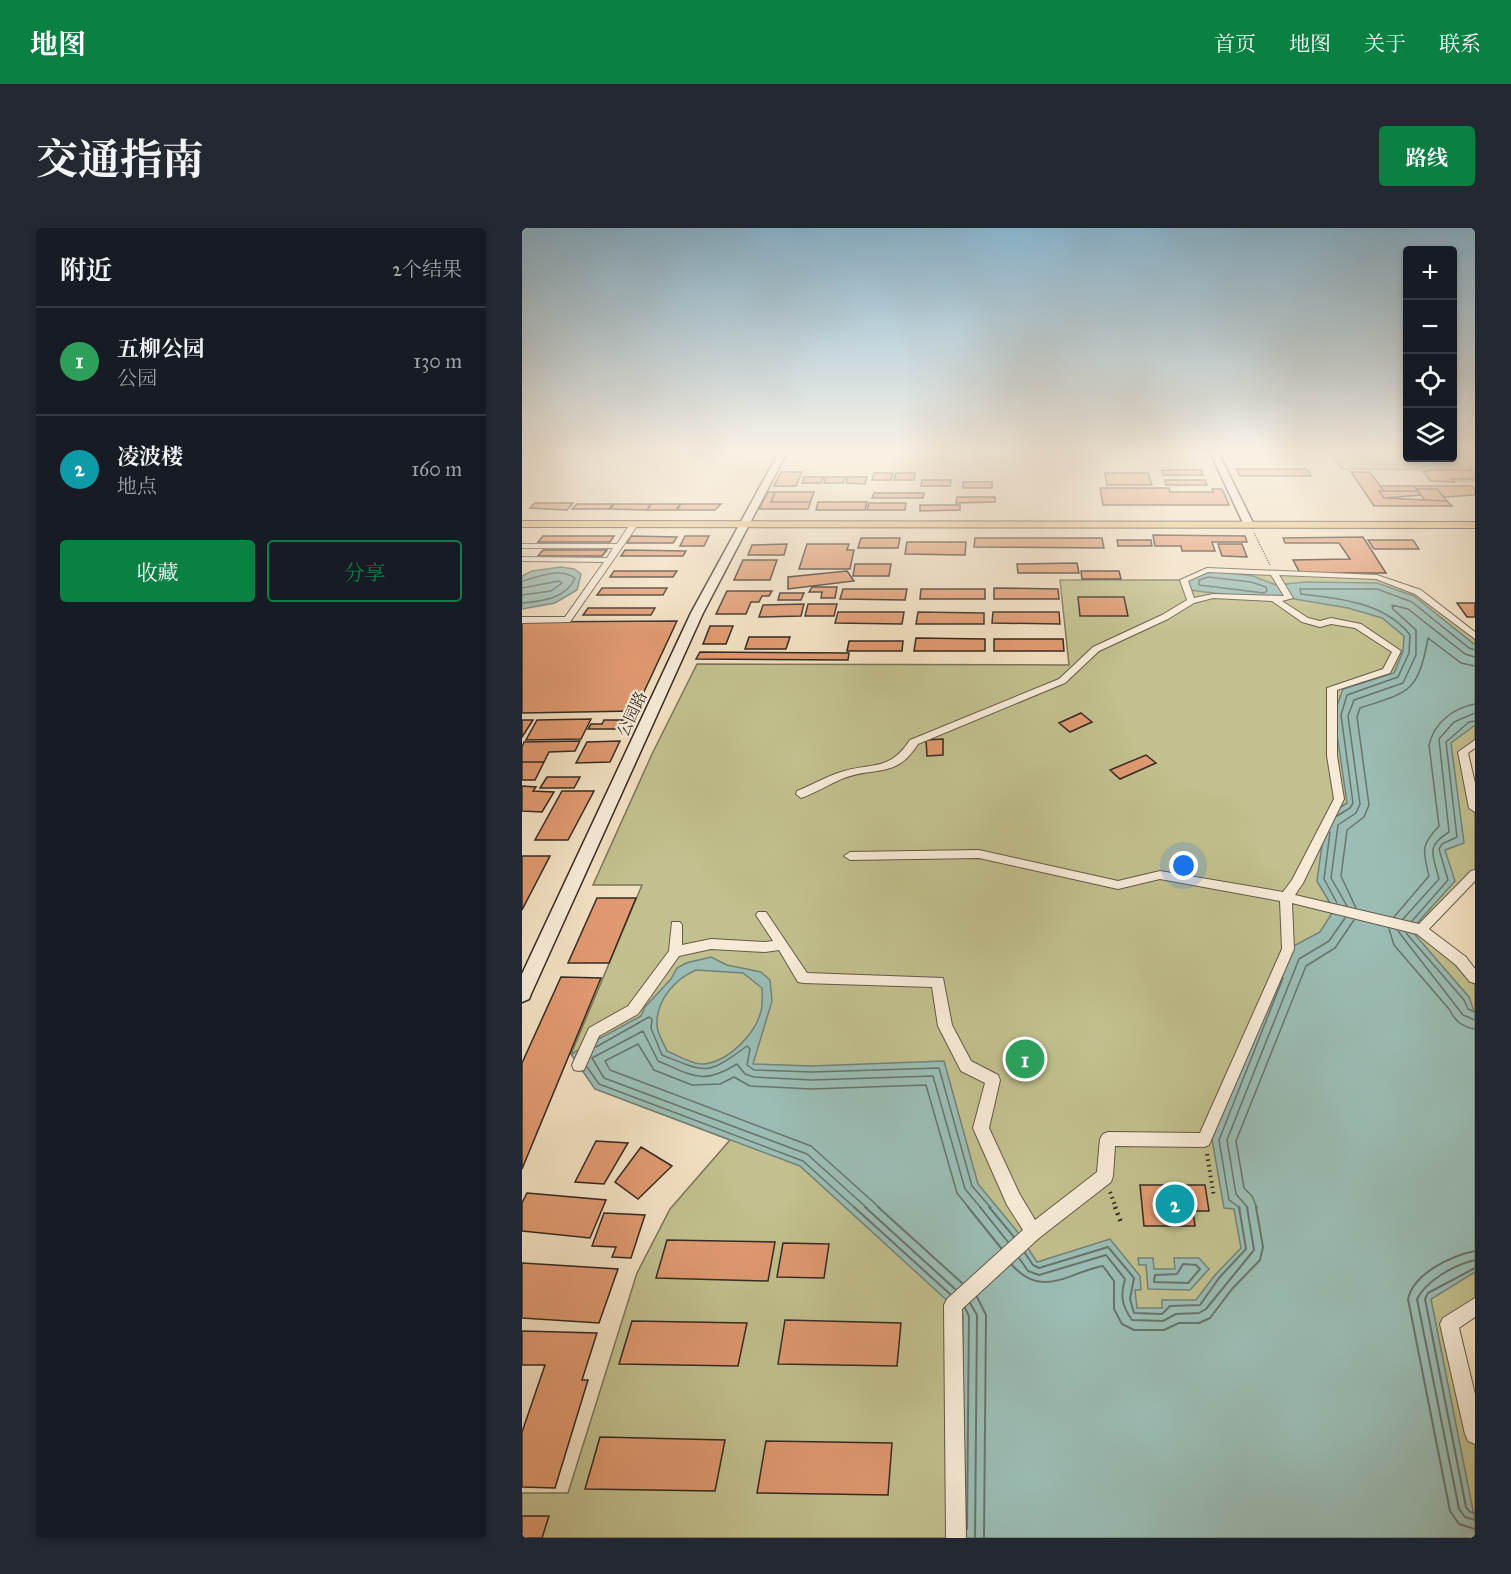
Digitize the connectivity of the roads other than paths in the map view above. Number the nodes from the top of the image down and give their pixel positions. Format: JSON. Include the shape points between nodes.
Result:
{"nodes":[{"id":1,"x":745,"y":513,"type":"edge"},
{"id":2,"x":746,"y":513,"type":"edge"},
{"id":3,"x":1243,"y":513,"type":"edge"},
{"id":4,"x":522,"y":522,"type":"edge"},
{"id":5,"x":741,"y":522,"type":"junction"},
{"id":6,"x":635,"y":523,"type":"junction"},
{"id":7,"x":1248,"y":523,"type":"junction"},
{"id":8,"x":1475,"y":524,"type":"edge"},
{"id":9,"x":522,"y":546,"type":"edge"},
{"id":10,"x":618,"y":546,"type":"junction"},
{"id":11,"x":522,"y":559,"type":"edge"},
{"id":12,"x":609,"y":560,"type":"junction"},
{"id":13,"x":1273,"y":572,"type":"junction"},
{"id":14,"x":1274,"y":599,"type":"junction"},
{"id":15,"x":1191,"y":601,"type":"junction"},
{"id":16,"x":522,"y":620,"type":"edge"},
{"id":17,"x":1475,"y":636,"type":"edge"},
{"id":18,"x":1475,"y":742,"type":"edge"},
{"id":19,"x":801,"y":794,"type":"dead end"},
{"id":20,"x":1475,"y":808,"type":"edge"},
{"id":21,"x":850,"y":856,"type":"dead end"},
{"id":22,"x":1475,"y":874,"type":"edge"},
{"id":23,"x":1286,"y":897,"type":"junction"},
{"id":24,"x":762,"y":915,"type":"dead end"},
{"id":25,"x":676,"y":925,"type":"dead end"},
{"id":26,"x":1420,"y":929,"type":"junction"},
{"id":27,"x":782,"y":944,"type":"junction"},
{"id":28,"x":675,"y":952,"type":"junction"},
{"id":29,"x":522,"y":975,"type":"edge"},
{"id":30,"x":1475,"y":978,"type":"edge"},
{"id":31,"x":523,"y":992,"type":"edge"},
{"id":32,"x":579,"y":1065,"type":"dead end"},
{"id":33,"x":1033,"y":1232,"type":"junction"},
{"id":34,"x":1475,"y":1307,"type":"edge"},
{"id":35,"x":1475,"y":1434,"type":"edge"},
{"id":36,"x":956,"y":1538,"type":"edge"}],
"edges":[{"from":1,"to":5,"type":"street"},
{"from":2,"to":5,"type":"street","name":"公园路"},
{"from":3,"to":7,"type":"street"},
{"from":4,"to":5,"type":"main road"},
{"from":4,"to":6,"type":"main road"},
{"from":5,"to":6,"type":"main road"},
{"from":5,"to":7,"type":"main road"},
{"from":5,"to":29,"type":"street","via":[[688,615]]},
{"from":5,"to":31,"type":"street","name":"公园路"},
{"from":6,"to":10,"type":"street"},
{"from":7,"to":8,"type":"main road"},
{"from":9,"to":10,"type":"street"},
{"from":10,"to":12,"type":"street"},
{"from":11,"to":12,"type":"street"},
{"from":12,"to":16,"type":"street","via":[[567,620]]},
{"from":13,"to":14,"type":"street","via":[[1289,598]]},
{"from":13,"to":15,"type":"street","via":[[1207,570],[1184,580]]},
{"from":13,"to":17,"type":"street","via":[[1377,577],[1418,592]]},
{"from":14,"to":15,"type":"street","via":[[1213,596]]},
{"from":14,"to":23,"type":"street","via":[[1305,620],[1358,626],[1397,651],[1387,671],[1332,688],[1332,756],[1340,799]]},
{"from":15,"to":19,"type":"street","via":[[1096,649],[1062,681],[914,742],[906,757],[893,765],[844,774]]},
{"from":18,"to":20,"type":"street","via":[[1463,752]]},
{"from":21,"to":23,"type":"street","via":[[979,854],[1118,885],[1160,875]]},
{"from":22,"to":26,"type":"street"},
{"from":23,"to":26,"type":"street"},
{"from":23,"to":33,"type":"street","via":[[1288,949],[1204,1140],[1108,1139],[1105,1176]]},
{"from":24,"to":27,"type":"street"},
{"from":25,"to":28,"type":"street"},
{"from":26,"to":30,"type":"street","via":[[1461,961]]},
{"from":27,"to":28,"type":"street","via":[[711,944]]},
{"from":27,"to":33,"type":"street","via":[[803,978],[938,982],[945,1026],[966,1065],[993,1080],[981,1128],[1013,1199]]},
{"from":28,"to":32,"type":"street","via":[[633,1011],[594,1032]]},
{"from":33,"to":36,"type":"street","via":[[952,1305]]},
{"from":34,"to":35,"type":"street","via":[[1449,1324]]}]}
